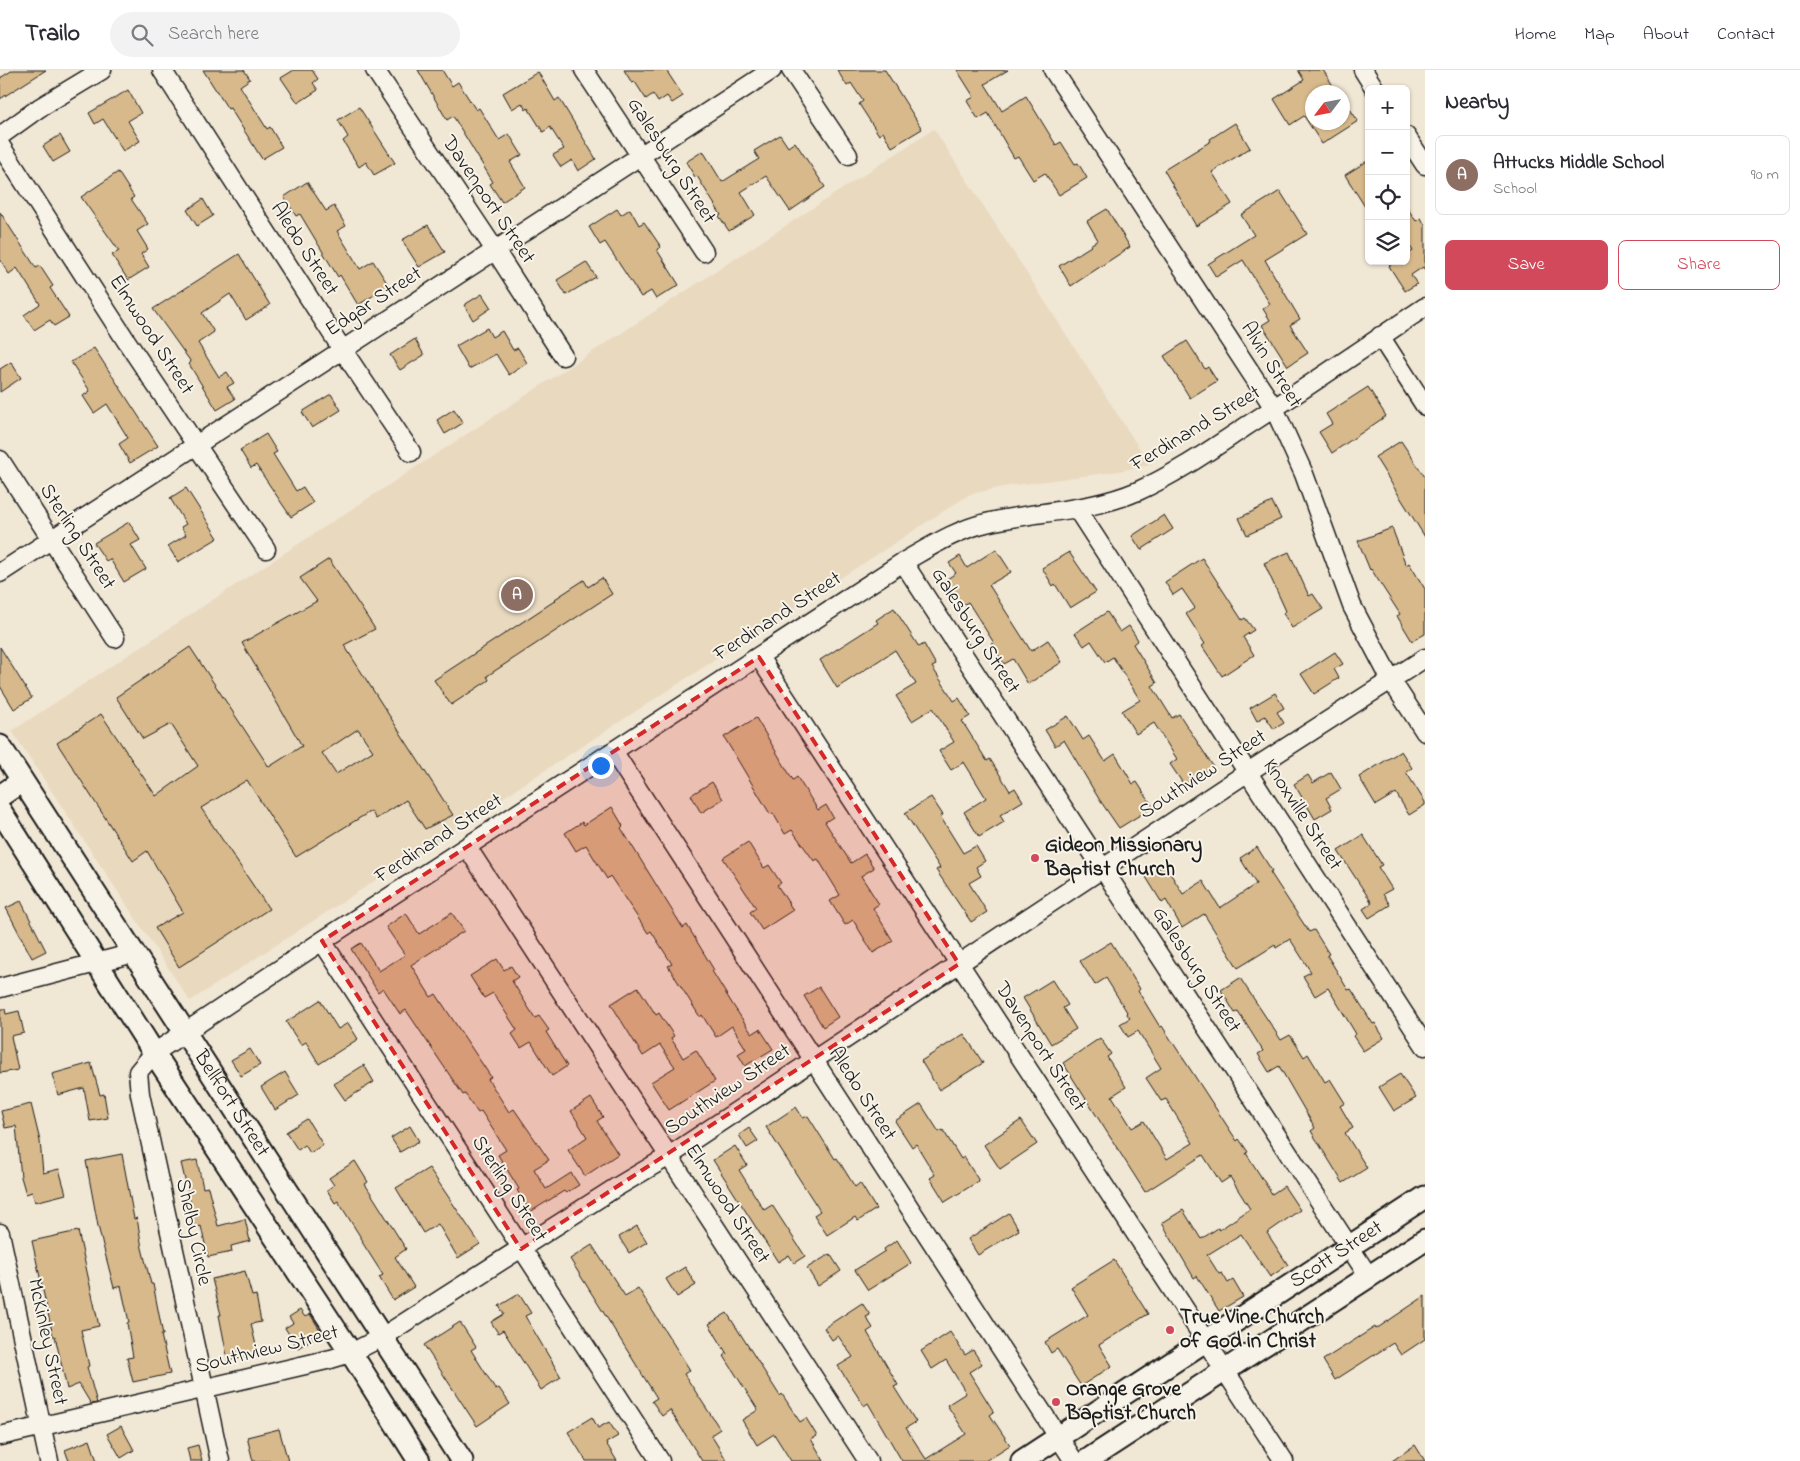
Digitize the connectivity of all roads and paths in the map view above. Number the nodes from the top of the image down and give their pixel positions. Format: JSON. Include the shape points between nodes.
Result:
{"nodes":[{"id":1,"x":102,"y":70,"type":"edge"},
{"id":2,"x":162,"y":70,"type":"edge"},
{"id":3,"x":375,"y":70,"type":"edge"},
{"id":4,"x":584,"y":70,"type":"edge"},
{"id":5,"x":772,"y":70,"type":"edge"},
{"id":6,"x":791,"y":70,"type":"edge"},
{"id":7,"x":1054,"y":70,"type":"edge"},
{"id":8,"x":1363,"y":70,"type":"edge"},
{"id":9,"x":1373,"y":85,"type":"edge"},
{"id":10,"x":0,"y":136,"type":"edge"},
{"id":11,"x":1410,"y":142,"type":"edge"},
{"id":12,"x":0,"y":145,"type":"edge"},
{"id":13,"x":641,"y":155,"type":"junction"},
{"id":14,"x":848,"y":155,"type":"dead end"},
{"id":15,"x":1425,"y":165,"type":"edge"},
{"id":16,"x":495,"y":250,"type":"junction"},
{"id":17,"x":704,"y":252,"type":"dead end"},
{"id":18,"x":1425,"y":307,"type":"edge"},
{"id":19,"x":1380,"y":336,"type":"junction"},
{"id":20,"x":342,"y":349,"type":"junction"},
{"id":21,"x":563,"y":356,"type":"dead end"},
{"id":22,"x":1425,"y":406,"type":"edge"},
{"id":23,"x":1274,"y":408,"type":"junction"},
{"id":24,"x":197,"y":445,"type":"junction"},
{"id":25,"x":411,"y":452,"type":"dead end"},
{"id":26,"x":0,"y":460,"type":"edge"},
{"id":27,"x":1077,"y":508,"type":"junction"},
{"id":28,"x":51,"y":538,"type":"junction"},
{"id":29,"x":266,"y":549,"type":"dead end"},
{"id":30,"x":903,"y":562,"type":"junction"},
{"id":31,"x":0,"y":573,"type":"edge"},
{"id":32,"x":115,"y":638,"type":"dead end"},
{"id":33,"x":759,"y":657,"type":"junction"},
{"id":34,"x":1425,"y":658,"type":"edge"},
{"id":35,"x":1391,"y":680,"type":"junction"},
{"id":36,"x":1425,"y":732,"type":"edge"},
{"id":37,"x":0,"y":746,"type":"edge"},
{"id":38,"x":613,"y":751,"type":"junction"},
{"id":39,"x":1248,"y":772,"type":"junction"},
{"id":40,"x":22,"y":781,"type":"junction"},
{"id":41,"x":0,"y":796,"type":"edge"},
{"id":42,"x":0,"y":810,"type":"edge"},
{"id":43,"x":467,"y":847,"type":"junction"},
{"id":44,"x":1102,"y":868,"type":"junction"},
{"id":45,"x":322,"y":941,"type":"junction"},
{"id":46,"x":134,"y":953,"type":"junction"},
{"id":47,"x":97,"y":963,"type":"junction"},
{"id":48,"x":959,"y":964,"type":"junction"},
{"id":49,"x":0,"y":988,"type":"edge"},
{"id":50,"x":184,"y":1033,"type":"junction"},
{"id":51,"x":1425,"y":1046,"type":"edge"},
{"id":52,"x":154,"y":1053,"type":"junction"},
{"id":53,"x":813,"y":1060,"type":"junction"},
{"id":54,"x":669,"y":1156,"type":"junction"},
{"id":55,"x":282,"y":1183,"type":"junction"},
{"id":56,"x":1425,"y":1197,"type":"edge"},
{"id":57,"x":253,"y":1202,"type":"junction"},
{"id":58,"x":0,"y":1233,"type":"edge"},
{"id":59,"x":1425,"y":1240,"type":"edge"},
{"id":60,"x":1349,"y":1246,"type":"junction"},
{"id":61,"x":521,"y":1249,"type":"junction"},
{"id":62,"x":1369,"y":1277,"type":"junction"},
{"id":63,"x":382,"y":1337,"type":"junction"},
{"id":64,"x":1205,"y":1341,"type":"junction"},
{"id":65,"x":351,"y":1353,"type":"junction"},
{"id":66,"x":1225,"y":1370,"type":"junction"},
{"id":67,"x":205,"y":1389,"type":"junction"},
{"id":68,"x":42,"y":1426,"type":"junction"},
{"id":69,"x":0,"y":1436,"type":"edge"},
{"id":70,"x":1059,"y":1437,"type":"junction"},
{"id":71,"x":412,"y":1458,"type":"edge"},
{"id":72,"x":49,"y":1461,"type":"edge"},
{"id":73,"x":220,"y":1461,"type":"edge"},
{"id":74,"x":462,"y":1461,"type":"edge"},
{"id":75,"x":660,"y":1461,"type":"edge"},
{"id":76,"x":868,"y":1461,"type":"edge"},
{"id":77,"x":1022,"y":1461,"type":"edge"},
{"id":78,"x":1074,"y":1461,"type":"edge"},
{"id":79,"x":1086,"y":1461,"type":"edge"},
{"id":80,"x":1284,"y":1461,"type":"edge"}],
"edges":[{"from":1,"to":10,"type":"street"},
{"from":2,"to":20,"type":"street","name":"Aledo Street"},
{"from":3,"to":16,"type":"street","name":"Davenport Street"},
{"from":4,"to":13,"type":"street","name":"Galesburg Street"},
{"from":5,"to":13,"type":"street","name":"Edgar Street"},
{"from":6,"to":14,"type":"street"},
{"from":7,"to":23,"type":"street","name":"Alvin Street"},
{"from":8,"to":9,"type":"street"},
{"from":11,"to":15,"type":"street"},
{"from":12,"to":24,"type":"street","name":"Elmwood Street"},
{"from":13,"to":16,"type":"street","name":"Edgar Street"},
{"from":13,"to":17,"type":"street","name":"Galesburg Street"},
{"from":16,"to":20,"type":"street","name":"Edgar Street"},
{"from":16,"to":21,"type":"street","name":"Davenport Street"},
{"from":18,"to":19,"type":"street","name":"Ferdinand Street"},
{"from":19,"to":22,"type":"street"},
{"from":19,"to":23,"type":"street","name":"Ferdinand Street"},
{"from":20,"to":24,"type":"street","name":"Edgar Street"},
{"from":20,"to":25,"type":"street","name":"Aledo Street"},
{"from":23,"to":27,"type":"street","name":"Ferdinand Street","via":[[1191,462],[1137,492]]},
{"from":23,"to":35,"type":"street","name":"Alvin Street","via":[[1304,474],[1352,606]]},
{"from":24,"to":28,"type":"street","name":"Edgar Street"},
{"from":24,"to":29,"type":"street","name":"Elmwood Street"},
{"from":26,"to":28,"type":"street","name":"Sterling Street"},
{"from":27,"to":30,"type":"street","name":"Ferdinand Street","via":[[968,528]]},
{"from":27,"to":39,"type":"street","name":"Knoxville Street"},
{"from":28,"to":31,"type":"street","name":"Edgar Street"},
{"from":28,"to":32,"type":"street","name":"Sterling Street"},
{"from":30,"to":33,"type":"street","name":"Ferdinand Street"},
{"from":30,"to":44,"type":"street","name":"Galesburg Street"},
{"from":33,"to":38,"type":"street","name":"Ferdinand Street"},
{"from":33,"to":48,"type":"street","name":"Davenport Street"},
{"from":34,"to":35,"type":"street","name":"Southview Street"},
{"from":35,"to":36,"type":"street","name":"Alvin Street"},
{"from":35,"to":39,"type":"street","name":"Southview Street"},
{"from":37,"to":40,"type":"main road","name":"Bellfort Street"},
{"from":38,"to":43,"type":"street","name":"Ferdinand Street"},
{"from":38,"to":53,"type":"street","name":"Aledo Street"},
{"from":39,"to":44,"type":"street","name":"Southview Street"},
{"from":39,"to":51,"type":"street","name":"Knoxville Street"},
{"from":40,"to":41,"type":"main road"},
{"from":40,"to":46,"type":"main road","name":"Bellfort Street"},
{"from":42,"to":47,"type":"main road","name":"Bellfort Street"},
{"from":43,"to":45,"type":"street","name":"Ferdinand Street"},
{"from":43,"to":54,"type":"street","name":"Elmwood Street"},
{"from":44,"to":48,"type":"street","name":"Southview Street"},
{"from":44,"to":60,"type":"street","name":"Galesburg Street"},
{"from":45,"to":50,"type":"street","name":"Ferdinand Street"},
{"from":45,"to":61,"type":"street","name":"Sterling Street"},
{"from":46,"to":47,"type":"street"},
{"from":46,"to":50,"type":"main road","name":"Bellfort Street"},
{"from":47,"to":49,"type":"street"},
{"from":47,"to":52,"type":"main road","name":"Bellfort Street"},
{"from":48,"to":53,"type":"street","name":"Southview Street"},
{"from":48,"to":64,"type":"street","name":"Davenport Street"},
{"from":50,"to":52,"type":"street","name":"Shelby Circle"},
{"from":50,"to":55,"type":"main road","name":"Bellfort Street"},
{"from":52,"to":57,"type":"main road","name":"Bellfort Street"},
{"from":52,"to":67,"type":"street","name":"Shelby Circle","via":[[138,1072],[140,1094]]},
{"from":53,"to":54,"type":"street","name":"Southview Street"},
{"from":53,"to":70,"type":"street","name":"Aledo Street"},
{"from":54,"to":61,"type":"street","name":"Southview Street"},
{"from":54,"to":76,"type":"street","name":"Elmwood Street"},
{"from":55,"to":57,"type":"main road"},
{"from":55,"to":63,"type":"main road","name":"Bellfort Street"},
{"from":56,"to":60,"type":"main road","name":"Scott Street"},
{"from":57,"to":65,"type":"main road","name":"Bellfort Street"},
{"from":58,"to":68,"type":"street","name":"McKinley Street"},
{"from":59,"to":62,"type":"main road","name":"Scott Street"},
{"from":60,"to":62,"type":"street","name":"Galesburg Street"},
{"from":60,"to":64,"type":"main road","name":"Scott Street"},
{"from":61,"to":63,"type":"street","name":"Southview Street"},
{"from":61,"to":75,"type":"street","name":"Sterling Street"},
{"from":62,"to":66,"type":"main road","name":"Scott Street"},
{"from":63,"to":65,"type":"street","name":"Southview Street"},
{"from":63,"to":74,"type":"main road","name":"Bellfort Street"},
{"from":64,"to":66,"type":"street","name":"Davenport Street"},
{"from":64,"to":70,"type":"main road","name":"Scott Street"},
{"from":65,"to":67,"type":"street","name":"Southview Street"},
{"from":65,"to":71,"type":"main road","name":"Bellfort Street"},
{"from":66,"to":79,"type":"main road","name":"Scott Street"},
{"from":66,"to":80,"type":"street","name":"Davenport Street"},
{"from":67,"to":68,"type":"street","name":"Southview Street"},
{"from":67,"to":73,"type":"street","name":"Shelby Circle"},
{"from":68,"to":69,"type":"street","name":"Southview Street"},
{"from":68,"to":72,"type":"street","name":"McKinley Street"},
{"from":70,"to":77,"type":"main road","name":"Scott Street"},
{"from":70,"to":78,"type":"street","name":"Aledo Street"}]}
